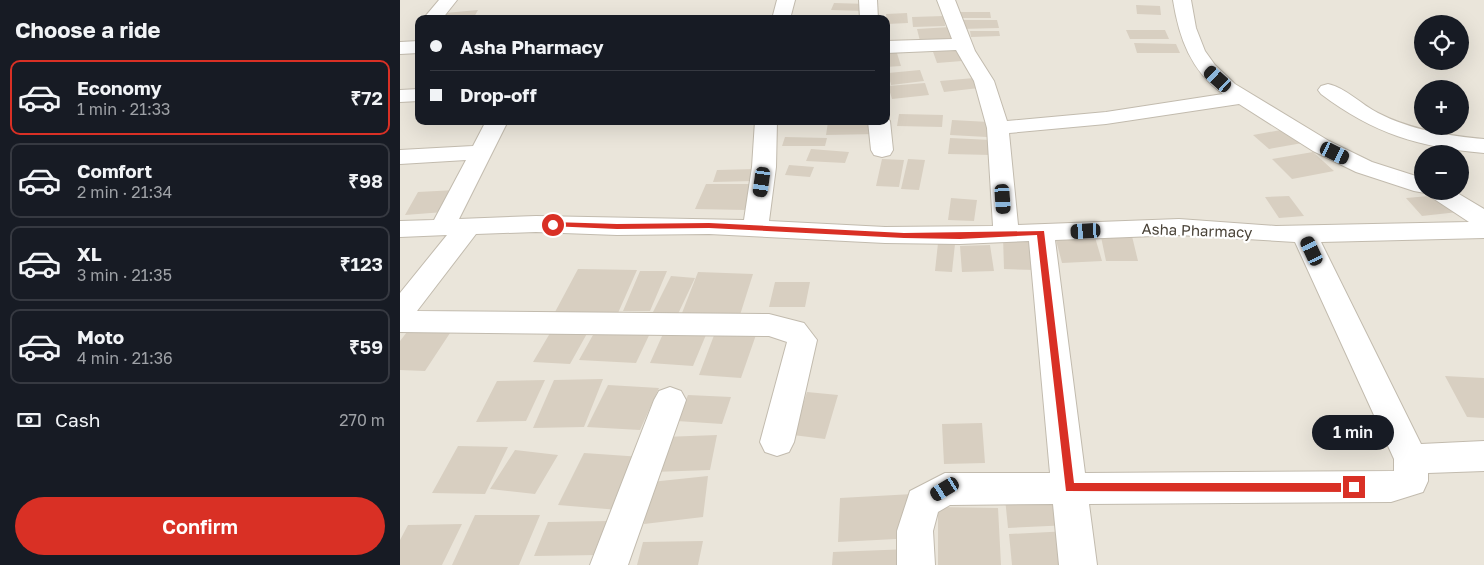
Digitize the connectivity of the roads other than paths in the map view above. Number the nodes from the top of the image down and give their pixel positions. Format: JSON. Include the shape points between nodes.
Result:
{"nodes":[{"id":1,"x":448,"y":0,"type":"edge"},
{"id":2,"x":786,"y":0,"type":"edge"},
{"id":3,"x":868,"y":0,"type":"edge"},
{"id":4,"x":946,"y":0,"type":"edge"},
{"id":5,"x":1182,"y":0,"type":"edge"},
{"id":6,"x":435,"y":15,"type":"edge"},
{"id":7,"x":782,"y":15,"type":"edge"},
{"id":8,"x":869,"y":15,"type":"edge"},
{"id":9,"x":963,"y":44,"type":"junction"},
{"id":10,"x":890,"y":47,"type":"edge"},
{"id":11,"x":1328,"y":90,"type":"dead end"},
{"id":12,"x":415,"y":95,"type":"edge"},
{"id":13,"x":400,"y":96,"type":"edge"},
{"id":14,"x":1243,"y":97,"type":"junction"},
{"id":15,"x":495,"y":125,"type":"edge"},
{"id":16,"x":766,"y":125,"type":"edge"},
{"id":17,"x":879,"y":125,"type":"edge"},
{"id":18,"x":998,"y":128,"type":"junction"},
{"id":19,"x":1484,"y":146,"type":"edge"},
{"id":20,"x":882,"y":150,"type":"dead end"},
{"id":21,"x":483,"y":152,"type":"junction"},
{"id":22,"x":400,"y":156,"type":"edge"},
{"id":23,"x":1414,"y":183,"type":"edge"},
{"id":24,"x":1451,"y":200,"type":"edge"},
{"id":25,"x":1484,"y":220,"type":"edge"},
{"id":26,"x":456,"y":226,"type":"junction"},
{"id":27,"x":755,"y":228,"type":"junction"},
{"id":28,"x":400,"y":229,"type":"edge"},
{"id":29,"x":1484,"y":230,"type":"edge"},
{"id":30,"x":1041,"y":233,"type":"junction"},
{"id":31,"x":1006,"y":234,"type":"junction"},
{"id":32,"x":1304,"y":234,"type":"junction"},
{"id":33,"x":400,"y":312,"type":"edge"},
{"id":34,"x":400,"y":321,"type":"edge"},
{"id":35,"x":670,"y":400,"type":"dead end"},
{"id":36,"x":777,"y":442,"type":"dead end"},
{"id":37,"x":1484,"y":456,"type":"edge"},
{"id":38,"x":1410,"y":459,"type":"junction"},
{"id":39,"x":1069,"y":488,"type":"junction"},
{"id":40,"x":609,"y":565,"type":"edge"},
{"id":41,"x":916,"y":565,"type":"edge"},
{"id":42,"x":1078,"y":565,"type":"edge"}],
"edges":[{"from":1,"to":6,"type":"street"},
{"from":2,"to":7,"type":"street"},
{"from":3,"to":8,"type":"street"},
{"from":4,"to":9,"type":"street"},
{"from":5,"to":14,"type":"street","via":[[1196,51],[1207,70]]},
{"from":9,"to":10,"type":"street"},
{"from":9,"to":18,"type":"street","via":[[984,81]]},
{"from":11,"to":19,"type":"street","via":[[1364,115],[1407,132],[1450,144]]},
{"from":12,"to":13,"type":"street"},
{"from":14,"to":18,"type":"street","via":[[1106,118]]},
{"from":14,"to":23,"type":"street","via":[[1321,146],[1364,167]]},
{"from":15,"to":21,"type":"street"},
{"from":16,"to":27,"type":"street","via":[[764,167]]},
{"from":17,"to":20,"type":"street"},
{"from":18,"to":31,"type":"street"},
{"from":21,"to":22,"type":"street"},
{"from":21,"to":26,"type":"street"},
{"from":24,"to":25,"type":"street"},
{"from":26,"to":27,"type":"street","name":"Asha Pharmacy"},
{"from":26,"to":28,"type":"street","name":"Asha Pharmacy"},
{"from":26,"to":33,"type":"street"},
{"from":27,"to":31,"type":"street","name":"Asha Pharmacy","via":[[894,235]]},
{"from":29,"to":32,"type":"street","name":"Asha Pharmacy"},
{"from":30,"to":31,"type":"street","name":"Asha Pharmacy"},
{"from":30,"to":32,"type":"street","name":"Asha Pharmacy","via":[[1179,227]]},
{"from":30,"to":39,"type":"street"},
{"from":32,"to":38,"type":"street"},
{"from":34,"to":36,"type":"street","via":[[769,325],[794,331],[802,340]]},
{"from":35,"to":40,"type":"street"},
{"from":37,"to":38,"type":"street"},
{"from":38,"to":39,"type":"street","via":[[1410,481],[1391,487]]},
{"from":39,"to":41,"type":"street","via":[[945,489],[924,502],[915,531]]},
{"from":39,"to":42,"type":"street"}]}
